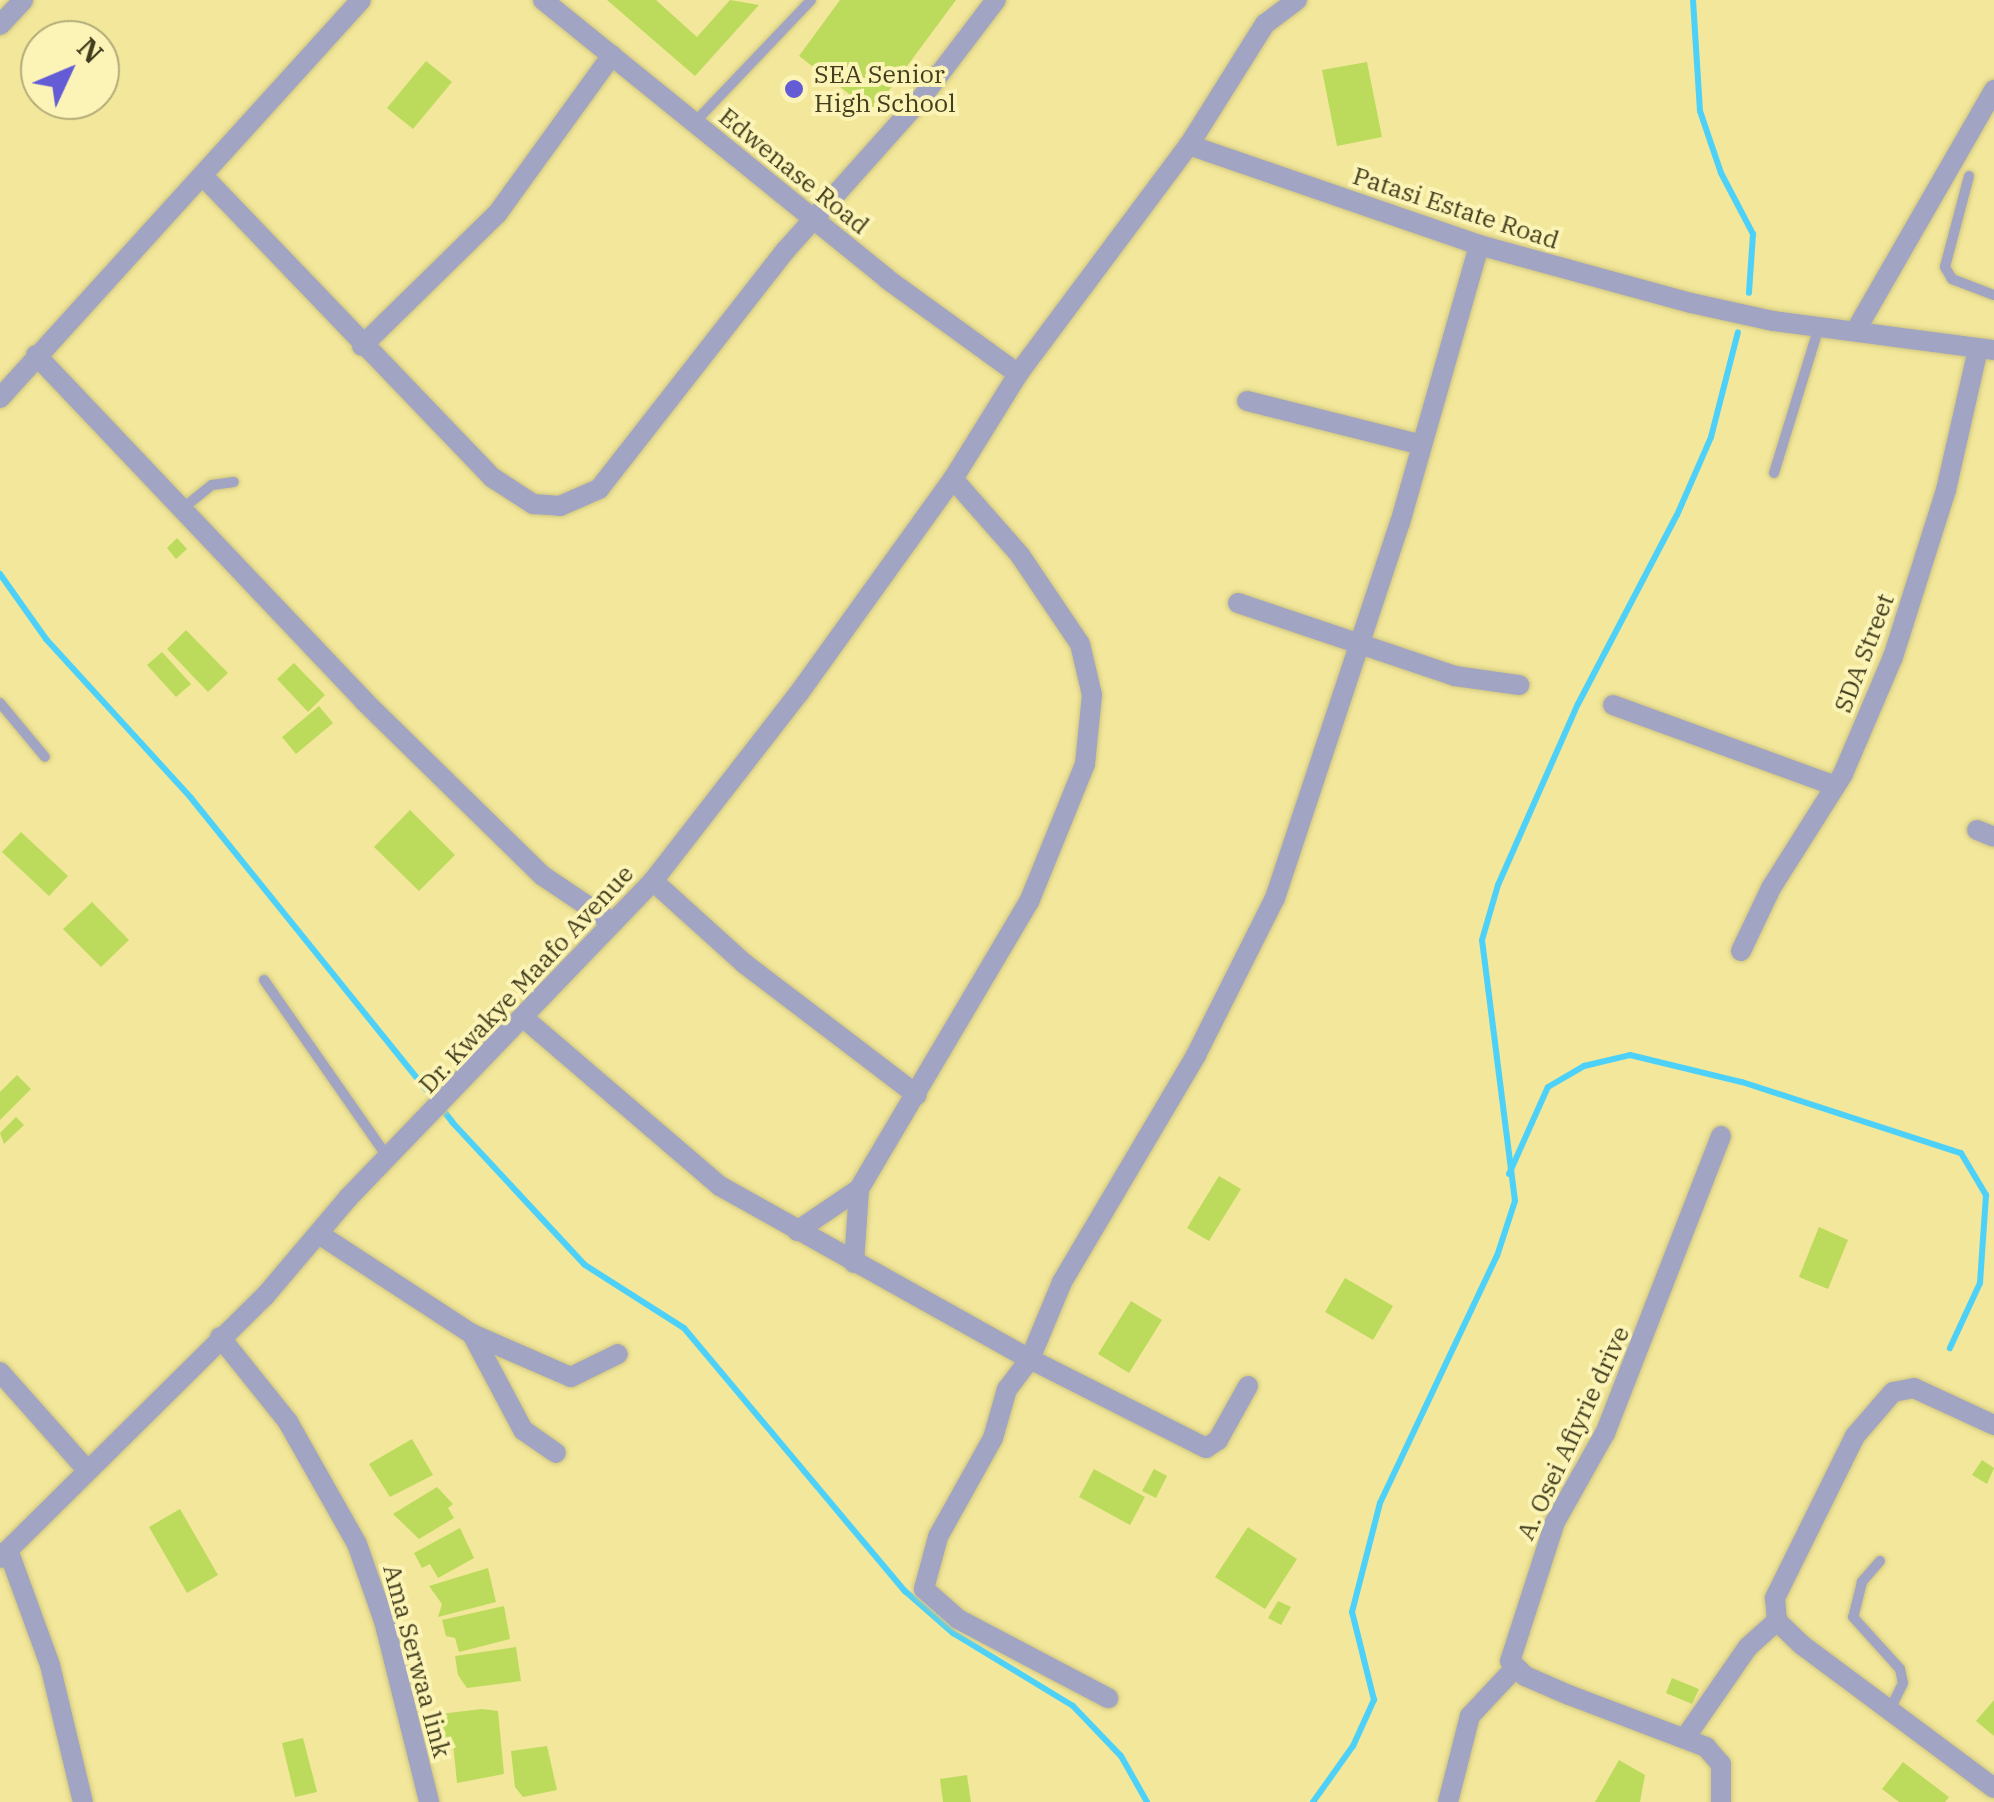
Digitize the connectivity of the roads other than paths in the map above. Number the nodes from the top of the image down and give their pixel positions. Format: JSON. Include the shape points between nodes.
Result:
{"nodes":[{"id":1,"x":22,"y":0,"type":"edge"},
{"id":2,"x":361,"y":0,"type":"edge"},
{"id":3,"x":542,"y":0,"type":"edge"},
{"id":4,"x":811,"y":0,"type":"edge"},
{"id":5,"x":996,"y":0,"type":"edge"},
{"id":6,"x":1297,"y":0,"type":"edge"},
{"id":7,"x":0,"y":24,"type":"edge"},
{"id":8,"x":612,"y":55,"type":"junction"},
{"id":9,"x":1994,"y":90,"type":"edge"},
{"id":10,"x":695,"y":122,"type":"junction"},
{"id":11,"x":1189,"y":145,"type":"junction"},
{"id":12,"x":203,"y":176,"type":"junction"},
{"id":13,"x":1969,"y":176,"type":"dead end"},
{"id":14,"x":813,"y":219,"type":"junction"},
{"id":15,"x":1479,"y":245,"type":"junction"},
{"id":16,"x":1994,"y":295,"type":"edge"},
{"id":17,"x":1819,"y":326,"type":"junction"},
{"id":18,"x":1856,"y":330,"type":"junction"},
{"id":19,"x":362,"y":346,"type":"junction"},
{"id":20,"x":1986,"y":350,"type":"edge"},
{"id":21,"x":36,"y":356,"type":"junction"},
{"id":22,"x":1018,"y":374,"type":"junction"},
{"id":23,"x":0,"y":398,"type":"edge"},
{"id":24,"x":1247,"y":400,"type":"dead end"},
{"id":25,"x":1422,"y":445,"type":"junction"},
{"id":26,"x":1774,"y":472,"type":"dead end"},
{"id":27,"x":953,"y":479,"type":"junction"},
{"id":28,"x":234,"y":482,"type":"dead end"},
{"id":29,"x":182,"y":509,"type":"junction"},
{"id":30,"x":1238,"y":602,"type":"dead end"},
{"id":31,"x":1360,"y":647,"type":"junction"},
{"id":32,"x":1519,"y":686,"type":"dead end"},
{"id":33,"x":0,"y":704,"type":"edge"},
{"id":34,"x":1613,"y":705,"type":"dead end"},
{"id":35,"x":46,"y":758,"type":"dead end"},
{"id":36,"x":1836,"y":786,"type":"junction"},
{"id":37,"x":653,"y":881,"type":"junction"},
{"id":38,"x":613,"y":923,"type":"junction"},
{"id":39,"x":1741,"y":952,"type":"dead end"},
{"id":40,"x":264,"y":980,"type":"dead end"},
{"id":41,"x":525,"y":1018,"type":"junction"},
{"id":42,"x":917,"y":1095,"type":"junction"},
{"id":43,"x":1721,"y":1136,"type":"dead end"},
{"id":44,"x":388,"y":1158,"type":"junction"},
{"id":45,"x":859,"y":1189,"type":"junction"},
{"id":46,"x":796,"y":1231,"type":"junction"},
{"id":47,"x":319,"y":1234,"type":"junction"},
{"id":48,"x":854,"y":1262,"type":"junction"},
{"id":49,"x":472,"y":1334,"type":"junction"},
{"id":50,"x":220,"y":1337,"type":"junction"},
{"id":51,"x":618,"y":1354,"type":"dead end"},
{"id":52,"x":1030,"y":1359,"type":"junction"},
{"id":53,"x":0,"y":1372,"type":"edge"},
{"id":54,"x":1248,"y":1386,"type":"dead end"},
{"id":55,"x":1994,"y":1424,"type":"edge"},
{"id":56,"x":556,"y":1452,"type":"dead end"},
{"id":57,"x":88,"y":1471,"type":"junction"},
{"id":58,"x":4,"y":1554,"type":"edge"},
{"id":59,"x":1880,"y":1561,"type":"dead end"},
{"id":60,"x":1778,"y":1620,"type":"junction"},
{"id":61,"x":1514,"y":1669,"type":"junction"},
{"id":62,"x":1108,"y":1698,"type":"dead end"},
{"id":63,"x":1890,"y":1710,"type":"junction"},
{"id":64,"x":1687,"y":1735,"type":"junction"},
{"id":65,"x":1994,"y":1788,"type":"edge"},
{"id":66,"x":83,"y":1802,"type":"edge"},
{"id":67,"x":428,"y":1802,"type":"edge"},
{"id":68,"x":1448,"y":1802,"type":"edge"},
{"id":69,"x":1721,"y":1802,"type":"edge"}],
"edges":[{"from":1,"to":7,"type":"street"},
{"from":2,"to":12,"type":"street"},
{"from":3,"to":8,"type":"street","name":"Edwenase Road"},
{"from":4,"to":10,"type":"lane"},
{"from":5,"to":14,"type":"street","via":[[919,101]]},
{"from":6,"to":11,"type":"street","via":[[1265,24]]},
{"from":8,"to":10,"type":"street","name":"Edwenase Road"},
{"from":8,"to":19,"type":"street","via":[[496,214]]},
{"from":9,"to":18,"type":"street"},
{"from":10,"to":14,"type":"street","name":"Edwenase Road"},
{"from":11,"to":15,"type":"street","name":"Patasi Estate Road"},
{"from":11,"to":22,"type":"street"},
{"from":12,"to":19,"type":"street"},
{"from":12,"to":21,"type":"street"},
{"from":13,"to":16,"type":"lane","via":[[1945,268],[1952,279]]},
{"from":14,"to":19,"type":"street","via":[[600,489],[560,506],[533,504],[494,478]]},
{"from":14,"to":22,"type":"street","name":"Edwenase Road"},
{"from":15,"to":17,"type":"street","name":"Patasi Estate Road","via":[[1690,304]]},
{"from":15,"to":25,"type":"street"},
{"from":17,"to":18,"type":"street","name":"Patasi Estate Road"},
{"from":17,"to":26,"type":"lane"},
{"from":18,"to":20,"type":"street","name":"Patasi Estate Road"},
{"from":20,"to":36,"type":"street","name":"SDA Street","via":[[1893,657]]},
{"from":21,"to":23,"type":"street"},
{"from":21,"to":29,"type":"street"},
{"from":22,"to":27,"type":"street","name":"Dr. Kwakye Maafo Avenue"},
{"from":24,"to":25,"type":"street"},
{"from":25,"to":31,"type":"street"},
{"from":27,"to":37,"type":"street","name":"Dr. Kwakye Maafo Avenue"},
{"from":27,"to":42,"type":"street","via":[[1020,555],[1070,626],[1089,674],[1094,721],[1050,860]]},
{"from":28,"to":29,"type":"lane","via":[[212,485]]},
{"from":29,"to":38,"type":"street","via":[[543,876]]},
{"from":30,"to":31,"type":"street"},
{"from":31,"to":32,"type":"street","via":[[1455,676]]},
{"from":31,"to":52,"type":"street","via":[[1248,959],[1070,1267]]},
{"from":33,"to":35,"type":"lane"},
{"from":34,"to":36,"type":"street"},
{"from":36,"to":39,"type":"street","name":"SDA Street","via":[[1771,888]]},
{"from":37,"to":38,"type":"street","name":"Dr. Kwakye Maafo Avenue"},
{"from":37,"to":42,"type":"street","via":[[758,975]]},
{"from":38,"to":41,"type":"street","name":"Dr. Kwakye Maafo Avenue"},
{"from":40,"to":44,"type":"lane"},
{"from":41,"to":44,"type":"street","name":"Dr. Kwakye Maafo Avenue"},
{"from":41,"to":46,"type":"street","via":[[720,1186]]},
{"from":42,"to":45,"type":"street"},
{"from":43,"to":61,"type":"street","name":"A. Osei Afiyrie drive","via":[[1605,1432],[1556,1522],[1514,1641]]},
{"from":44,"to":47,"type":"street","name":"Dr. Kwakye Maafo Avenue"},
{"from":45,"to":46,"type":"street"},
{"from":45,"to":48,"type":"street"},
{"from":46,"to":48,"type":"street"},
{"from":47,"to":49,"type":"street"},
{"from":47,"to":50,"type":"street","name":"Dr. Kwakye Maafo Avenue"},
{"from":48,"to":52,"type":"street"},
{"from":49,"to":51,"type":"street","via":[[571,1377]]},
{"from":49,"to":56,"type":"street","via":[[522,1430]]},
{"from":50,"to":57,"type":"street","name":"Dr. Kwakye Maafo Avenue"},
{"from":50,"to":67,"type":"street","name":"Ama Serwaa link","via":[[288,1422],[358,1544]]},
{"from":52,"to":54,"type":"street","via":[[1206,1448],[1218,1440]]},
{"from":52,"to":62,"type":"street","via":[[1007,1389],[993,1438],[938,1537],[924,1589],[958,1619]]},
{"from":53,"to":57,"type":"street"},
{"from":55,"to":60,"type":"street","via":[[1914,1388],[1893,1392],[1855,1436],[1790,1564],[1775,1598]]},
{"from":57,"to":58,"type":"street","name":"Dr. Kwakye Maafo Avenue"},
{"from":58,"to":66,"type":"street","via":[[50,1665]]},
{"from":59,"to":63,"type":"lane","via":[[1862,1582],[1853,1617],[1900,1670],[1904,1683]]},
{"from":60,"to":63,"type":"street"},
{"from":60,"to":64,"type":"street","via":[[1748,1647]]},
{"from":61,"to":64,"type":"street"},
{"from":61,"to":68,"type":"street","via":[[1470,1716]]},
{"from":63,"to":65,"type":"street"},
{"from":64,"to":69,"type":"street","via":[[1721,1764]]}]}
